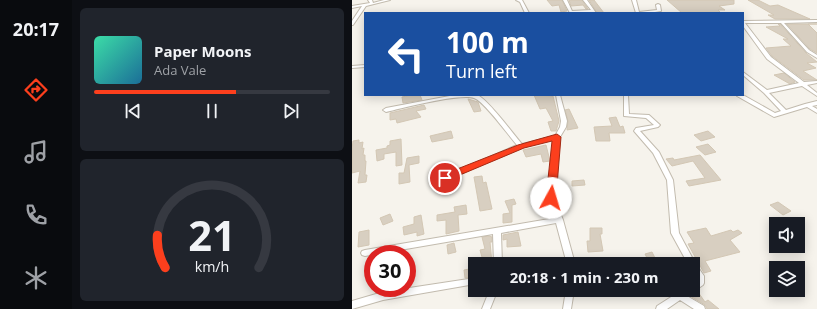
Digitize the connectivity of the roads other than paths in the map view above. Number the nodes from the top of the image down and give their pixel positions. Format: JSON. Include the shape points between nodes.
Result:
{"nodes":[{"id":1,"x":388,"y":0,"type":"edge"},
{"id":2,"x":394,"y":0,"type":"edge"},
{"id":3,"x":518,"y":0,"type":"edge"},
{"id":4,"x":565,"y":0,"type":"edge"},
{"id":5,"x":585,"y":0,"type":"edge"},
{"id":6,"x":634,"y":0,"type":"edge"},
{"id":7,"x":371,"y":2,"type":"edge"},
{"id":8,"x":365,"y":5,"type":"junction"},
{"id":9,"x":658,"y":5,"type":"dead end"},
{"id":10,"x":352,"y":7,"type":"edge"},
{"id":11,"x":526,"y":12,"type":"edge"},
{"id":12,"x":593,"y":12,"type":"edge"},
{"id":13,"x":638,"y":12,"type":"edge"},
{"id":14,"x":648,"y":12,"type":"edge"},
{"id":15,"x":817,"y":20,"type":"edge"},
{"id":16,"x":782,"y":22,"type":"junction"},
{"id":17,"x":744,"y":23,"type":"edge"},
{"id":18,"x":352,"y":24,"type":"edge"},
{"id":19,"x":744,"y":24,"type":"edge"},
{"id":20,"x":817,"y":57,"type":"edge"},
{"id":21,"x":364,"y":66,"type":"edge"},
{"id":22,"x":352,"y":67,"type":"edge"},
{"id":23,"x":744,"y":74,"type":"edge"},
{"id":24,"x":817,"y":82,"type":"edge"},
{"id":25,"x":803,"y":84,"type":"junction"},
{"id":26,"x":766,"y":92,"type":"junction"},
{"id":27,"x":817,"y":94,"type":"edge"},
{"id":28,"x":456,"y":96,"type":"edge"},
{"id":29,"x":476,"y":96,"type":"edge"},
{"id":30,"x":558,"y":96,"type":"edge"},
{"id":31,"x":626,"y":96,"type":"edge"},
{"id":32,"x":741,"y":96,"type":"edge"},
{"id":33,"x":817,"y":103,"type":"edge"},
{"id":34,"x":807,"y":105,"type":"junction"},
{"id":35,"x":386,"y":110,"type":"dead end"},
{"id":36,"x":817,"y":111,"type":"edge"},
{"id":37,"x":785,"y":112,"type":"junction"},
{"id":38,"x":557,"y":137,"type":"junction"},
{"id":39,"x":521,"y":146,"type":"junction"},
{"id":40,"x":445,"y":178,"type":"dead end"},
{"id":41,"x":559,"y":220,"type":"junction"},
{"id":42,"x":497,"y":230,"type":"junction"},
{"id":43,"x":414,"y":245,"type":"edge"},
{"id":44,"x":498,"y":257,"type":"edge"},
{"id":45,"x":569,"y":257,"type":"edge"},
{"id":46,"x":689,"y":257,"type":"edge"},
{"id":47,"x":468,"y":282,"type":"edge"},
{"id":48,"x":491,"y":297,"type":"edge"},
{"id":49,"x":569,"y":297,"type":"edge"},
{"id":50,"x":679,"y":297,"type":"edge"},
{"id":51,"x":683,"y":297,"type":"edge"},
{"id":52,"x":352,"y":305,"type":"edge"},
{"id":53,"x":486,"y":309,"type":"edge"},
{"id":54,"x":567,"y":309,"type":"edge"},
{"id":55,"x":660,"y":309,"type":"edge"},
{"id":56,"x":701,"y":309,"type":"edge"}],
"edges":[{"from":1,"to":2,"type":"street"},
{"from":1,"to":7,"type":"street"},
{"from":3,"to":11,"type":"street"},
{"from":4,"to":12,"type":"street","via":[[571,12]]},
{"from":5,"to":12,"type":"street"},
{"from":6,"to":13,"type":"street"},
{"from":7,"to":8,"type":"street"},
{"from":8,"to":10,"type":"street"},
{"from":8,"to":18,"type":"street"},
{"from":9,"to":14,"type":"street","via":[[659,11]]},
{"from":15,"to":16,"type":"street"},
{"from":16,"to":17,"type":"street"},
{"from":16,"to":20,"type":"street","via":[[808,51]]},
{"from":19,"to":25,"type":"street","via":[[769,58]]},
{"from":21,"to":22,"type":"street"},
{"from":23,"to":26,"type":"street"},
{"from":24,"to":25,"type":"street"},
{"from":25,"to":26,"type":"street"},
{"from":25,"to":27,"type":"street"},
{"from":26,"to":37,"type":"street"},
{"from":28,"to":35,"type":"street"},
{"from":29,"to":39,"type":"street"},
{"from":30,"to":38,"type":"street","via":[[564,121]]},
{"from":31,"to":46,"type":"street","via":[[626,115],[647,116],[657,125],[637,131],[656,152],[670,180],[676,233]]},
{"from":32,"to":37,"type":"street","via":[[774,115]]},
{"from":33,"to":34,"type":"street"},
{"from":34,"to":36,"type":"street"},
{"from":34,"to":37,"type":"street"},
{"from":38,"to":39,"type":"street"},
{"from":38,"to":41,"type":"street","via":[[551,198]]},
{"from":39,"to":40,"type":"street"},
{"from":41,"to":42,"type":"street"},
{"from":41,"to":45,"type":"street"},
{"from":42,"to":43,"type":"street"},
{"from":42,"to":44,"type":"street"},
{"from":47,"to":52,"type":"street","via":[[383,296]]},
{"from":48,"to":53,"type":"street"},
{"from":49,"to":54,"type":"street"},
{"from":50,"to":55,"type":"street"},
{"from":51,"to":56,"type":"street"}]}
